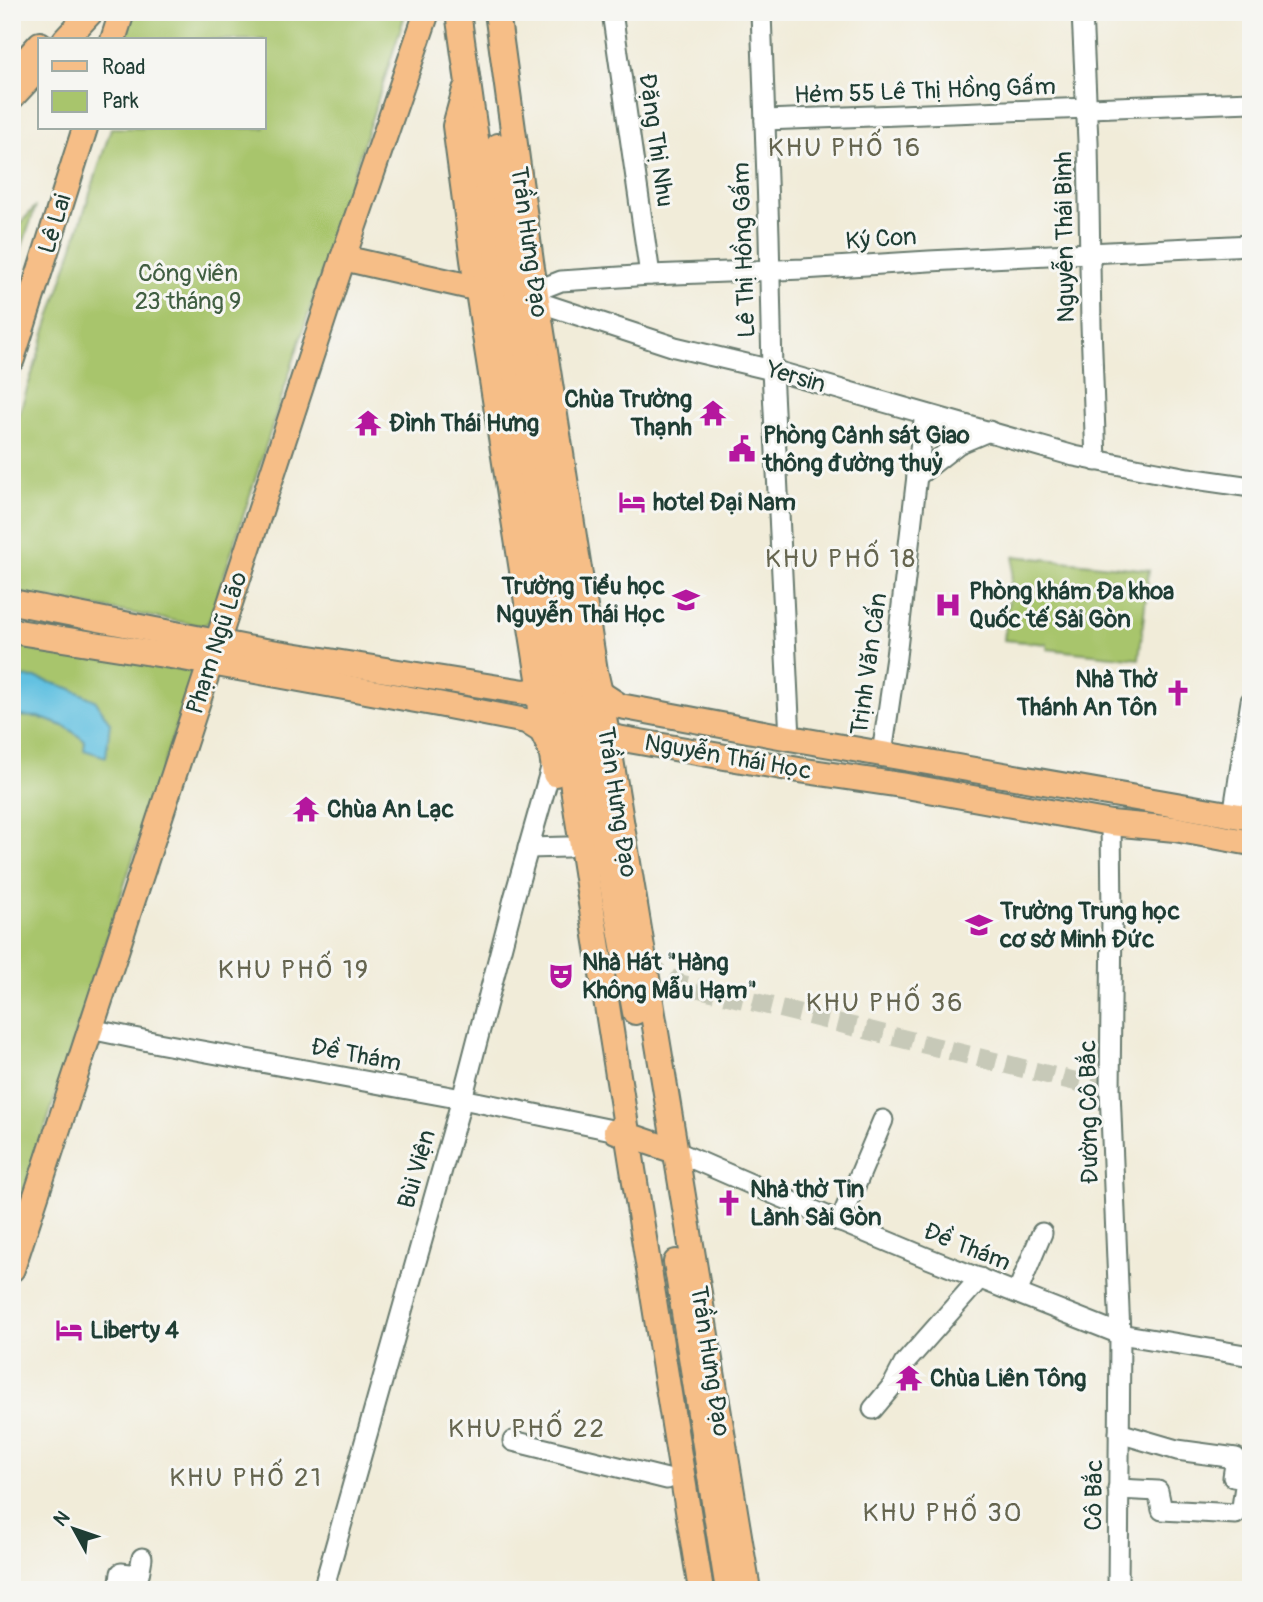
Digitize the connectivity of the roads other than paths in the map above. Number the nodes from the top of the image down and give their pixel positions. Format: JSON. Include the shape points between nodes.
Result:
{"nodes":[{"id":1,"x":70,"y":12,"type":"edge"},
{"id":2,"x":91,"y":12,"type":"edge"},
{"id":3,"x":122,"y":12,"type":"edge"},
{"id":4,"x":497,"y":12,"type":"edge"},
{"id":5,"x":612,"y":12,"type":"edge"},
{"id":6,"x":761,"y":12,"type":"edge"},
{"id":7,"x":1082,"y":12,"type":"edge"},
{"id":8,"x":426,"y":15,"type":"edge"},
{"id":9,"x":466,"y":16,"type":"edge"},
{"id":10,"x":46,"y":38,"type":"edge"},
{"id":11,"x":67,"y":38,"type":"edge"},
{"id":12,"x":114,"y":38,"type":"edge"},
{"id":13,"x":38,"y":46,"type":"edge"},
{"id":14,"x":38,"y":69,"type":"edge"},
{"id":15,"x":12,"y":75,"type":"edge"},
{"id":16,"x":12,"y":97,"type":"edge"},
{"id":17,"x":1251,"y":102,"type":"edge"},
{"id":18,"x":1087,"y":110,"type":"junction"},
{"id":19,"x":765,"y":120,"type":"junction"},
{"id":20,"x":84,"y":130,"type":"edge"},
{"id":21,"x":1251,"y":246,"type":"edge"},
{"id":22,"x":1090,"y":254,"type":"junction"},
{"id":23,"x":343,"y":258,"type":"junction"},
{"id":24,"x":770,"y":271,"type":"junction"},
{"id":25,"x":650,"y":275,"type":"junction"},
{"id":26,"x":514,"y":294,"type":"junction"},
{"id":27,"x":12,"y":359,"type":"edge"},
{"id":28,"x":772,"y":370,"type":"junction"},
{"id":29,"x":523,"y":395,"type":"junction"},
{"id":30,"x":925,"y":415,"type":"junction"},
{"id":31,"x":989,"y":431,"type":"junction"},
{"id":32,"x":1096,"y":460,"type":"junction"},
{"id":33,"x":918,"y":476,"type":"junction"},
{"id":34,"x":1251,"y":487,"type":"edge"},
{"id":35,"x":544,"y":529,"type":"junction"},
{"id":36,"x":12,"y":602,"type":"edge"},
{"id":37,"x":556,"y":607,"type":"junction"},
{"id":38,"x":12,"y":631,"type":"edge"},
{"id":39,"x":214,"y":653,"type":"junction"},
{"id":40,"x":536,"y":659,"type":"junction"},
{"id":41,"x":512,"y":690,"type":"junction"},
{"id":42,"x":569,"y":690,"type":"junction"},
{"id":43,"x":1251,"y":701,"type":"edge"},
{"id":44,"x":574,"y":731,"type":"junction"},
{"id":45,"x":790,"y":738,"type":"junction"},
{"id":46,"x":882,"y":754,"type":"junction"},
{"id":47,"x":553,"y":761,"type":"junction"},
{"id":48,"x":875,"y":781,"type":"junction"},
{"id":49,"x":1242,"y":817,"type":"edge"},
{"id":50,"x":1111,"y":823,"type":"junction"},
{"id":51,"x":1251,"y":843,"type":"edge"},
{"id":52,"x":574,"y":845,"type":"junction"},
{"id":53,"x":528,"y":848,"type":"junction"},
{"id":54,"x":90,"y":1029,"type":"junction"},
{"id":55,"x":462,"y":1099,"type":"junction"},
{"id":56,"x":883,"y":1120,"type":"dead end"},
{"id":57,"x":620,"y":1133,"type":"junction"},
{"id":58,"x":666,"y":1148,"type":"junction"},
{"id":59,"x":840,"y":1222,"type":"junction"},
{"id":60,"x":1042,"y":1233,"type":"dead end"},
{"id":61,"x":12,"y":1269,"type":"edge"},
{"id":62,"x":980,"y":1278,"type":"junction"},
{"id":63,"x":1017,"y":1293,"type":"junction"},
{"id":64,"x":1120,"y":1334,"type":"junction"},
{"id":65,"x":1251,"y":1356,"type":"edge"},
{"id":66,"x":1119,"y":1400,"type":"joint"},
{"id":67,"x":873,"y":1409,"type":"dead end"},
{"id":68,"x":1119,"y":1433,"type":"junction"},
{"id":69,"x":513,"y":1441,"type":"dead end"},
{"id":70,"x":720,"y":1476,"type":"junction"},
{"id":71,"x":675,"y":1479,"type":"junction"},
{"id":72,"x":1118,"y":1489,"type":"junction"},
{"id":73,"x":142,"y":1558,"type":"dead end"},
{"id":74,"x":733,"y":1562,"type":"junction"},
{"id":75,"x":693,"y":1589,"type":"edge"},
{"id":76,"x":119,"y":1590,"type":"edge"},
{"id":77,"x":323,"y":1590,"type":"edge"},
{"id":78,"x":728,"y":1590,"type":"edge"},
{"id":79,"x":748,"y":1590,"type":"edge"},
{"id":80,"x":1118,"y":1590,"type":"edge"}],
"edges":[{"from":1,"to":10,"type":"main road"},
{"from":2,"to":11,"type":"main road"},
{"from":3,"to":12,"type":"main road"},
{"from":4,"to":26,"type":"main road","name":"Trần Hưng Đạo"},
{"from":5,"to":25,"type":"street","name":"Ðặng Thị Nhu"},
{"from":6,"to":19,"type":"street","name":"Lê Thị Hồng Gấm"},
{"from":7,"to":18,"type":"street","name":"Nguyễn Thái Bình"},
{"from":8,"to":9,"type":"main road","name":"Phạm Ngũ Lão"},
{"from":8,"to":23,"type":"main road","name":"Phạm Ngũ Lão"},
{"from":9,"to":26,"type":"main road","name":"Trần Hưng Đạo"},
{"from":9,"to":26,"type":"main road","name":"Trần Hưng Đạo","via":[[468,79],[455,126]]},
{"from":13,"to":15,"type":"main road"},
{"from":14,"to":16,"type":"main road"},
{"from":17,"to":18,"type":"street","name":"Hẻm 55 Lê Thị Hồng Gấm"},
{"from":18,"to":19,"type":"street","name":"Hẻm 55 Lê Thị Hồng Gấm"},
{"from":18,"to":22,"type":"street","name":"Nguyễn Thái Bình"},
{"from":19,"to":24,"type":"street","name":"Lê Thị Hồng Gấm"},
{"from":20,"to":27,"type":"main road","name":"Lê Lai"},
{"from":21,"to":22,"type":"street","name":"Ký Con"},
{"from":22,"to":24,"type":"street","name":"Ký Con"},
{"from":22,"to":32,"type":"street","name":"Nguyễn Thái Bình"},
{"from":23,"to":26,"type":"main road","name":"Yersin"},
{"from":23,"to":39,"type":"main road","name":"Phạm Ngũ Lão"},
{"from":24,"to":25,"type":"street","name":"Ký Con"},
{"from":24,"to":28,"type":"street","name":"Lê Thị Hồng Gấm"},
{"from":25,"to":26,"type":"street","name":"Ký Con","via":[[561,281]]},
{"from":26,"to":28,"type":"street","name":"Yersin","via":[[675,347]]},
{"from":26,"to":29,"type":"main road","name":"Trần Hưng Đạo"},
{"from":26,"to":29,"type":"main road","name":"Trần Hưng Đạo"},
{"from":28,"to":30,"type":"street","name":"Yersin"},
{"from":28,"to":45,"type":"street","name":"Lê Thị Hồng Gấm"},
{"from":29,"to":35,"type":"main road","name":"Trần Hưng Đạo"},
{"from":29,"to":35,"type":"main road","name":"Trần Hưng Đạo"},
{"from":30,"to":31,"type":"street","name":"Yersin"},
{"from":30,"to":33,"type":"street","name":"Trịnh Văn Cấn"},
{"from":31,"to":32,"type":"street","name":"Yersin"},
{"from":31,"to":33,"type":"street","via":[[958,444]]},
{"from":32,"to":34,"type":"street","name":"Yersin"},
{"from":33,"to":46,"type":"street","name":"Trịnh Văn Cấn"},
{"from":35,"to":37,"type":"main road","name":"Trần Hưng Đạo"},
{"from":35,"to":37,"type":"main road","name":"Trần Hưng Đạo"},
{"from":36,"to":39,"type":"main road"},
{"from":37,"to":40,"type":"main road","name":"Trần Hưng Đạo"},
{"from":37,"to":42,"type":"main road","name":"Trần Hưng Đạo"},
{"from":38,"to":39,"type":"main road"},
{"from":39,"to":41,"type":"main road","name":"Nguyễn Thái Học"},
{"from":39,"to":44,"type":"main road","name":"Nguyễn Thái Học"},
{"from":39,"to":54,"type":"main road","name":"Phạm Ngũ Lão"},
{"from":40,"to":41,"type":"main road"},
{"from":40,"to":42,"type":"main road","name":"Trần Hưng Đạo","via":[[539,678]]},
{"from":41,"to":42,"type":"main road","name":"Nguyễn Thái Học"},
{"from":42,"to":44,"type":"main road","name":"Trần Hưng Đạo"},
{"from":42,"to":44,"type":"main road","name":"Trần Hưng Đạo"},
{"from":42,"to":45,"type":"main road","name":"Nguyễn Thái Học","via":[[620,706]]},
{"from":43,"to":49,"type":"street"},
{"from":44,"to":47,"type":"main road","name":"Trần Hưng Đạo","via":[[551,750]]},
{"from":44,"to":48,"type":"main road","name":"Nguyễn Thái Học"},
{"from":44,"to":52,"type":"main road","name":"Trần Hưng Đạo"},
{"from":44,"to":58,"type":"main road","name":"Trần Hưng Đạo","via":[[617,858]]},
{"from":45,"to":46,"type":"main road","name":"Nguyễn Thái Học"},
{"from":46,"to":48,"type":"main road"},
{"from":46,"to":49,"type":"main road","name":"Nguyễn Thái Học"},
{"from":47,"to":52,"type":"main road","name":"Trần Hưng Đạo"},
{"from":47,"to":53,"type":"street","name":"Bùi Viện"},
{"from":48,"to":50,"type":"main road","name":"Nguyễn Thái Học"},
{"from":50,"to":51,"type":"main road","name":"Nguyễn Thái Học"},
{"from":50,"to":64,"type":"street","name":"Đường Cô Bắc","via":[[1110,1090]]},
{"from":52,"to":53,"type":"street"},
{"from":52,"to":57,"type":"main road","name":"Trần Hưng Đạo"},
{"from":53,"to":55,"type":"street","name":"Bùi Viện"},
{"from":54,"to":55,"type":"street","name":"Ðề Thám"},
{"from":54,"to":61,"type":"main road","name":"Phạm Ngũ Lão"},
{"from":55,"to":57,"type":"street","name":"Ðề Thám"},
{"from":55,"to":77,"type":"street","name":"Bùi Viện"},
{"from":56,"to":59,"type":"street"},
{"from":57,"to":58,"type":"main road"},
{"from":57,"to":71,"type":"main road","name":"Trần Hưng Đạo"},
{"from":58,"to":59,"type":"street","name":"Ðề Thám"},
{"from":58,"to":70,"type":"main road","name":"Trần Hưng Đạo"},
{"from":59,"to":62,"type":"street","name":"Ðề Thám"},
{"from":60,"to":63,"type":"street"},
{"from":62,"to":63,"type":"street","name":"Ðề Thám"},
{"from":62,"to":67,"type":"street","via":[[904,1364]]},
{"from":63,"to":64,"type":"street","name":"Ðề Thám"},
{"from":64,"to":65,"type":"street","name":"Ðề Thám"},
{"from":64,"to":66,"type":"street","name":"Đường Cô Bắc"},
{"from":66,"to":68,"type":"street","name":"Cô Bắc"},
{"from":68,"to":72,"type":"street","name":"Cô Bắc"},
{"from":68,"to":72,"type":"street","via":[[1177,1450],[1236,1458],[1233,1477],[1246,1479],[1239,1511],[1162,1510],[1158,1491]]},
{"from":69,"to":71,"type":"street"},
{"from":70,"to":71,"type":"main road"},
{"from":70,"to":74,"type":"main road","name":"Trần Hưng Đạo"},
{"from":71,"to":75,"type":"main road","name":"Trần Hưng Đạo"},
{"from":72,"to":80,"type":"street","name":"Cô Bắc"},
{"from":73,"to":76,"type":"street","via":[[139,1575],[121,1573]]},
{"from":74,"to":78,"type":"main road","name":"Trần Hưng Đạo"},
{"from":74,"to":79,"type":"main road","name":"Trần Hưng Đạo"}]}
